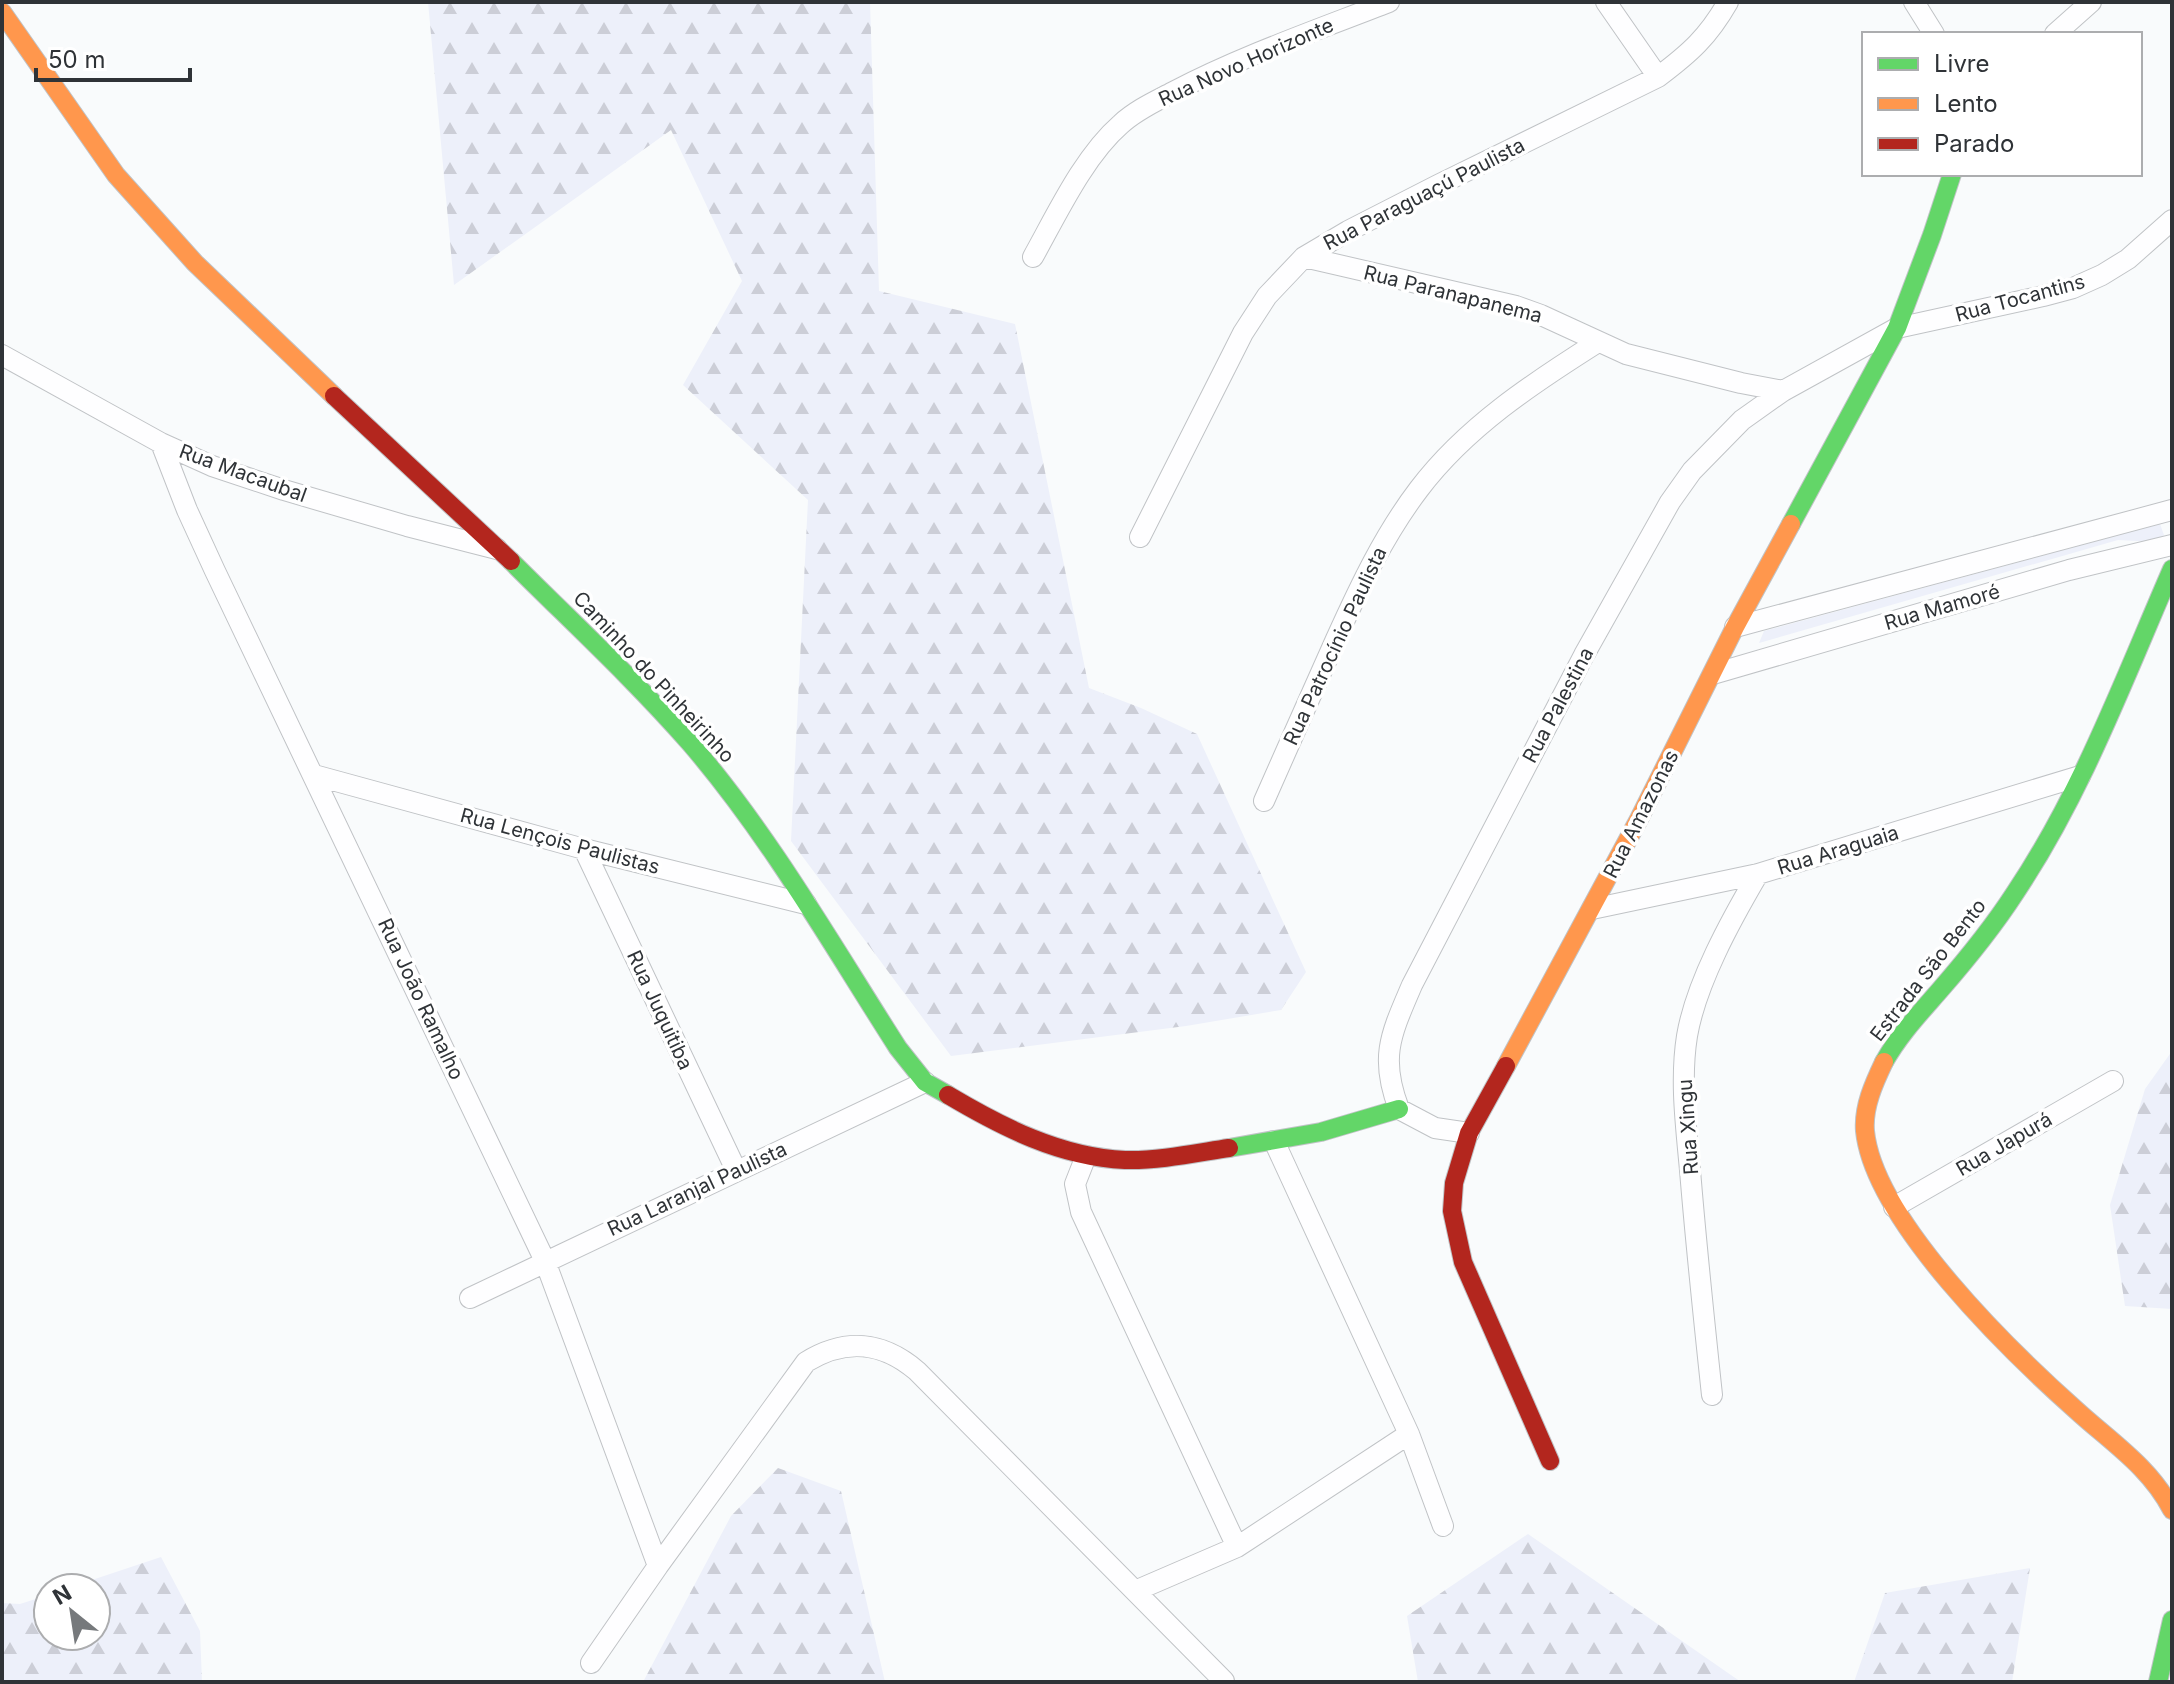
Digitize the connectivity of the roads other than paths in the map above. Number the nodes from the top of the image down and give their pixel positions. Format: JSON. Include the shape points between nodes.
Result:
{"nodes":[{"id":1,"x":1389,"y":2,"type":"edge"},
{"id":2,"x":1606,"y":2,"type":"edge"},
{"id":3,"x":1728,"y":2,"type":"edge"},
{"id":4,"x":1914,"y":2,"type":"edge"},
{"id":5,"x":2091,"y":2,"type":"edge"},
{"id":6,"x":2,"y":12,"type":"edge"},
{"id":7,"x":1933,"y":32,"type":"edge"},
{"id":8,"x":2057,"y":32,"type":"edge"},
{"id":9,"x":10,"y":36,"type":"edge"},
{"id":10,"x":1658,"y":77,"type":"junction"},
{"id":11,"x":1951,"y":176,"type":"edge"},
{"id":12,"x":2172,"y":220,"type":"edge"},
{"id":13,"x":1033,"y":257,"type":"dead end"},
{"id":14,"x":1304,"y":257,"type":"junction"},
{"id":15,"x":1897,"y":328,"type":"junction"},
{"id":16,"x":1598,"y":342,"type":"junction"},
{"id":17,"x":2,"y":355,"type":"edge"},
{"id":18,"x":1783,"y":391,"type":"junction"},
{"id":19,"x":161,"y":443,"type":"junction"},
{"id":20,"x":2172,"y":510,"type":"edge"},
{"id":21,"x":1140,"y":537,"type":"dead end"},
{"id":22,"x":2172,"y":545,"type":"edge"},
{"id":23,"x":500,"y":550,"type":"junction"},
{"id":24,"x":2172,"y":569,"type":"edge"},
{"id":25,"x":1735,"y":627,"type":"junction"},
{"id":26,"x":1713,"y":674,"type":"junction"},
{"id":27,"x":314,"y":775,"type":"junction"},
{"id":28,"x":2080,"y":776,"type":"junction"},
{"id":29,"x":1264,"y":801,"type":"dead end"},
{"id":30,"x":584,"y":849,"type":"junction"},
{"id":31,"x":1758,"y":874,"type":"junction"},
{"id":32,"x":806,"y":904,"type":"junction"},
{"id":33,"x":1592,"y":909,"type":"junction"},
{"id":34,"x":2113,"y":1081,"type":"dead end"},
{"id":35,"x":925,"y":1082,"type":"junction"},
{"id":36,"x":1399,"y":1109,"type":"junction"},
{"id":37,"x":1469,"y":1133,"type":"junction"},
{"id":38,"x":1274,"y":1141,"type":"junction"},
{"id":39,"x":1086,"y":1156,"type":"junction"},
{"id":40,"x":736,"y":1170,"type":"junction"},
{"id":41,"x":1894,"y":1207,"type":"junction"},
{"id":42,"x":545,"y":1261,"type":"junction"},
{"id":43,"x":470,"y":1298,"type":"dead end"},
{"id":44,"x":1712,"y":1395,"type":"dead end"},
{"id":45,"x":1409,"y":1434,"type":"junction"},
{"id":46,"x":1550,"y":1461,"type":"dead end"},
{"id":47,"x":2172,"y":1510,"type":"edge"},
{"id":48,"x":1443,"y":1526,"type":"dead end"},
{"id":49,"x":1237,"y":1547,"type":"junction"},
{"id":50,"x":658,"y":1566,"type":"junction"},
{"id":51,"x":1135,"y":1591,"type":"junction"},
{"id":52,"x":2172,"y":1620,"type":"edge"},
{"id":53,"x":591,"y":1663,"type":"dead end"},
{"id":54,"x":1224,"y":1681,"type":"edge"},
{"id":55,"x":2158,"y":1682,"type":"edge"}],
"edges":[{"from":1,"to":13,"type":"street","name":"Rua Novo Horizonte","via":[[1195,80],[1121,123],[1067,194]]},
{"from":2,"to":10,"type":"street"},
{"from":3,"to":10,"type":"street","name":"Rua Paraguaçú Paulista","via":[[1686,57]]},
{"from":4,"to":7,"type":"street"},
{"from":5,"to":8,"type":"street"},
{"from":6,"to":9,"type":"street","name":"Caminho do Pinheirinho"},
{"from":9,"to":23,"type":"street","name":"Caminho do Pinheirinho","via":[[116,175],[185,253]]},
{"from":10,"to":14,"type":"street","name":"Rua Paraguaçú Paulista"},
{"from":11,"to":15,"type":"street","name":"Rua Amazonas"},
{"from":12,"to":15,"type":"street","name":"Rua Tocantins","via":[[2128,259],[2073,288]]},
{"from":14,"to":16,"type":"street","name":"Rua Paranapanema","via":[[1516,306]]},
{"from":14,"to":21,"type":"street","name":"Rua Paraguaçú Paulista","via":[[1267,296],[1243,333]]},
{"from":15,"to":18,"type":"street","name":"Rua Palestina"},
{"from":15,"to":25,"type":"street","name":"Rua Amazonas"},
{"from":16,"to":18,"type":"street","name":"Rua Paranapanema","via":[[1654,362]]},
{"from":16,"to":29,"type":"street","name":"Rua Patrocínio Paulista","via":[[1494,413],[1420,487],[1364,577]]},
{"from":17,"to":19,"type":"street","name":"Rua Macaubal"},
{"from":18,"to":36,"type":"street","name":"Rua Palestina","via":[[1742,420],[1692,471],[1591,643],[1395,1024],[1388,1072]]},
{"from":19,"to":23,"type":"street","name":"Rua Macaubal","via":[[284,490]]},
{"from":19,"to":27,"type":"street","name":"Rua João Ramalho","via":[[215,571]]},
{"from":20,"to":25,"type":"street","name":"Rua Mamoré"},
{"from":22,"to":26,"type":"street","name":"Rua Mamoré"},
{"from":23,"to":32,"type":"street","name":"Caminho do Pinheirinho","via":[[690,743],[757,828]]},
{"from":24,"to":28,"type":"street","name":"Estrada São Bento"},
{"from":25,"to":26,"type":"street","name":"Rua Amazonas"},
{"from":26,"to":33,"type":"street","name":"Rua Amazonas"},
{"from":27,"to":30,"type":"street","name":"Rua Lençois Paulistas"},
{"from":27,"to":42,"type":"street","name":"Rua João Ramalho"},
{"from":28,"to":31,"type":"street","name":"Rua Araguaia"},
{"from":28,"to":41,"type":"street","name":"Estrada São Bento","via":[[2016,893],[1900,1036],[1879,1070],[1866,1106],[1865,1137]]},
{"from":30,"to":32,"type":"street","name":"Rua Lençois Paulistas"},
{"from":30,"to":40,"type":"street","name":"Rua Juquitiba"},
{"from":31,"to":33,"type":"street","name":"Rua Araguaia"},
{"from":31,"to":44,"type":"street","name":"Rua Xingu","via":[[1700,992],[1683,1075]]},
{"from":32,"to":35,"type":"street","name":"Caminho do Pinheirinho"},
{"from":33,"to":37,"type":"street","name":"Rua Amazonas"},
{"from":34,"to":41,"type":"street","name":"Rua Japurá"},
{"from":35,"to":39,"type":"street","name":"Caminho do Pinheirinho","via":[[989,1119]]},
{"from":35,"to":40,"type":"street","name":"Rua Laranjal Paulista"},
{"from":36,"to":37,"type":"street","via":[[1435,1128]]},
{"from":36,"to":38,"type":"street","name":"Caminho do Pinheirinho"},
{"from":37,"to":46,"type":"street","name":"Rua Amazonas","via":[[1456,1170],[1453,1231]]},
{"from":38,"to":39,"type":"street","name":"Caminho do Pinheirinho","via":[[1127,1160]]},
{"from":38,"to":45,"type":"street"},
{"from":39,"to":49,"type":"street","via":[[1075,1184],[1081,1212]]},
{"from":40,"to":42,"type":"street","name":"Rua Laranjal Paulista"},
{"from":41,"to":47,"type":"street","name":"Estrada São Bento","via":[[1981,1319],[2143,1468]]},
{"from":42,"to":43,"type":"street","name":"Rua Laranjal Paulista"},
{"from":42,"to":50,"type":"street","name":"Rua João Ramalho"},
{"from":45,"to":48,"type":"street"},
{"from":45,"to":49,"type":"street"},
{"from":49,"to":51,"type":"street"},
{"from":50,"to":51,"type":"street","via":[[806,1362],[833,1348],[864,1346],[893,1354],[917,1371]]},
{"from":50,"to":53,"type":"street"},
{"from":51,"to":54,"type":"street"},
{"from":52,"to":55,"type":"street"}]}
